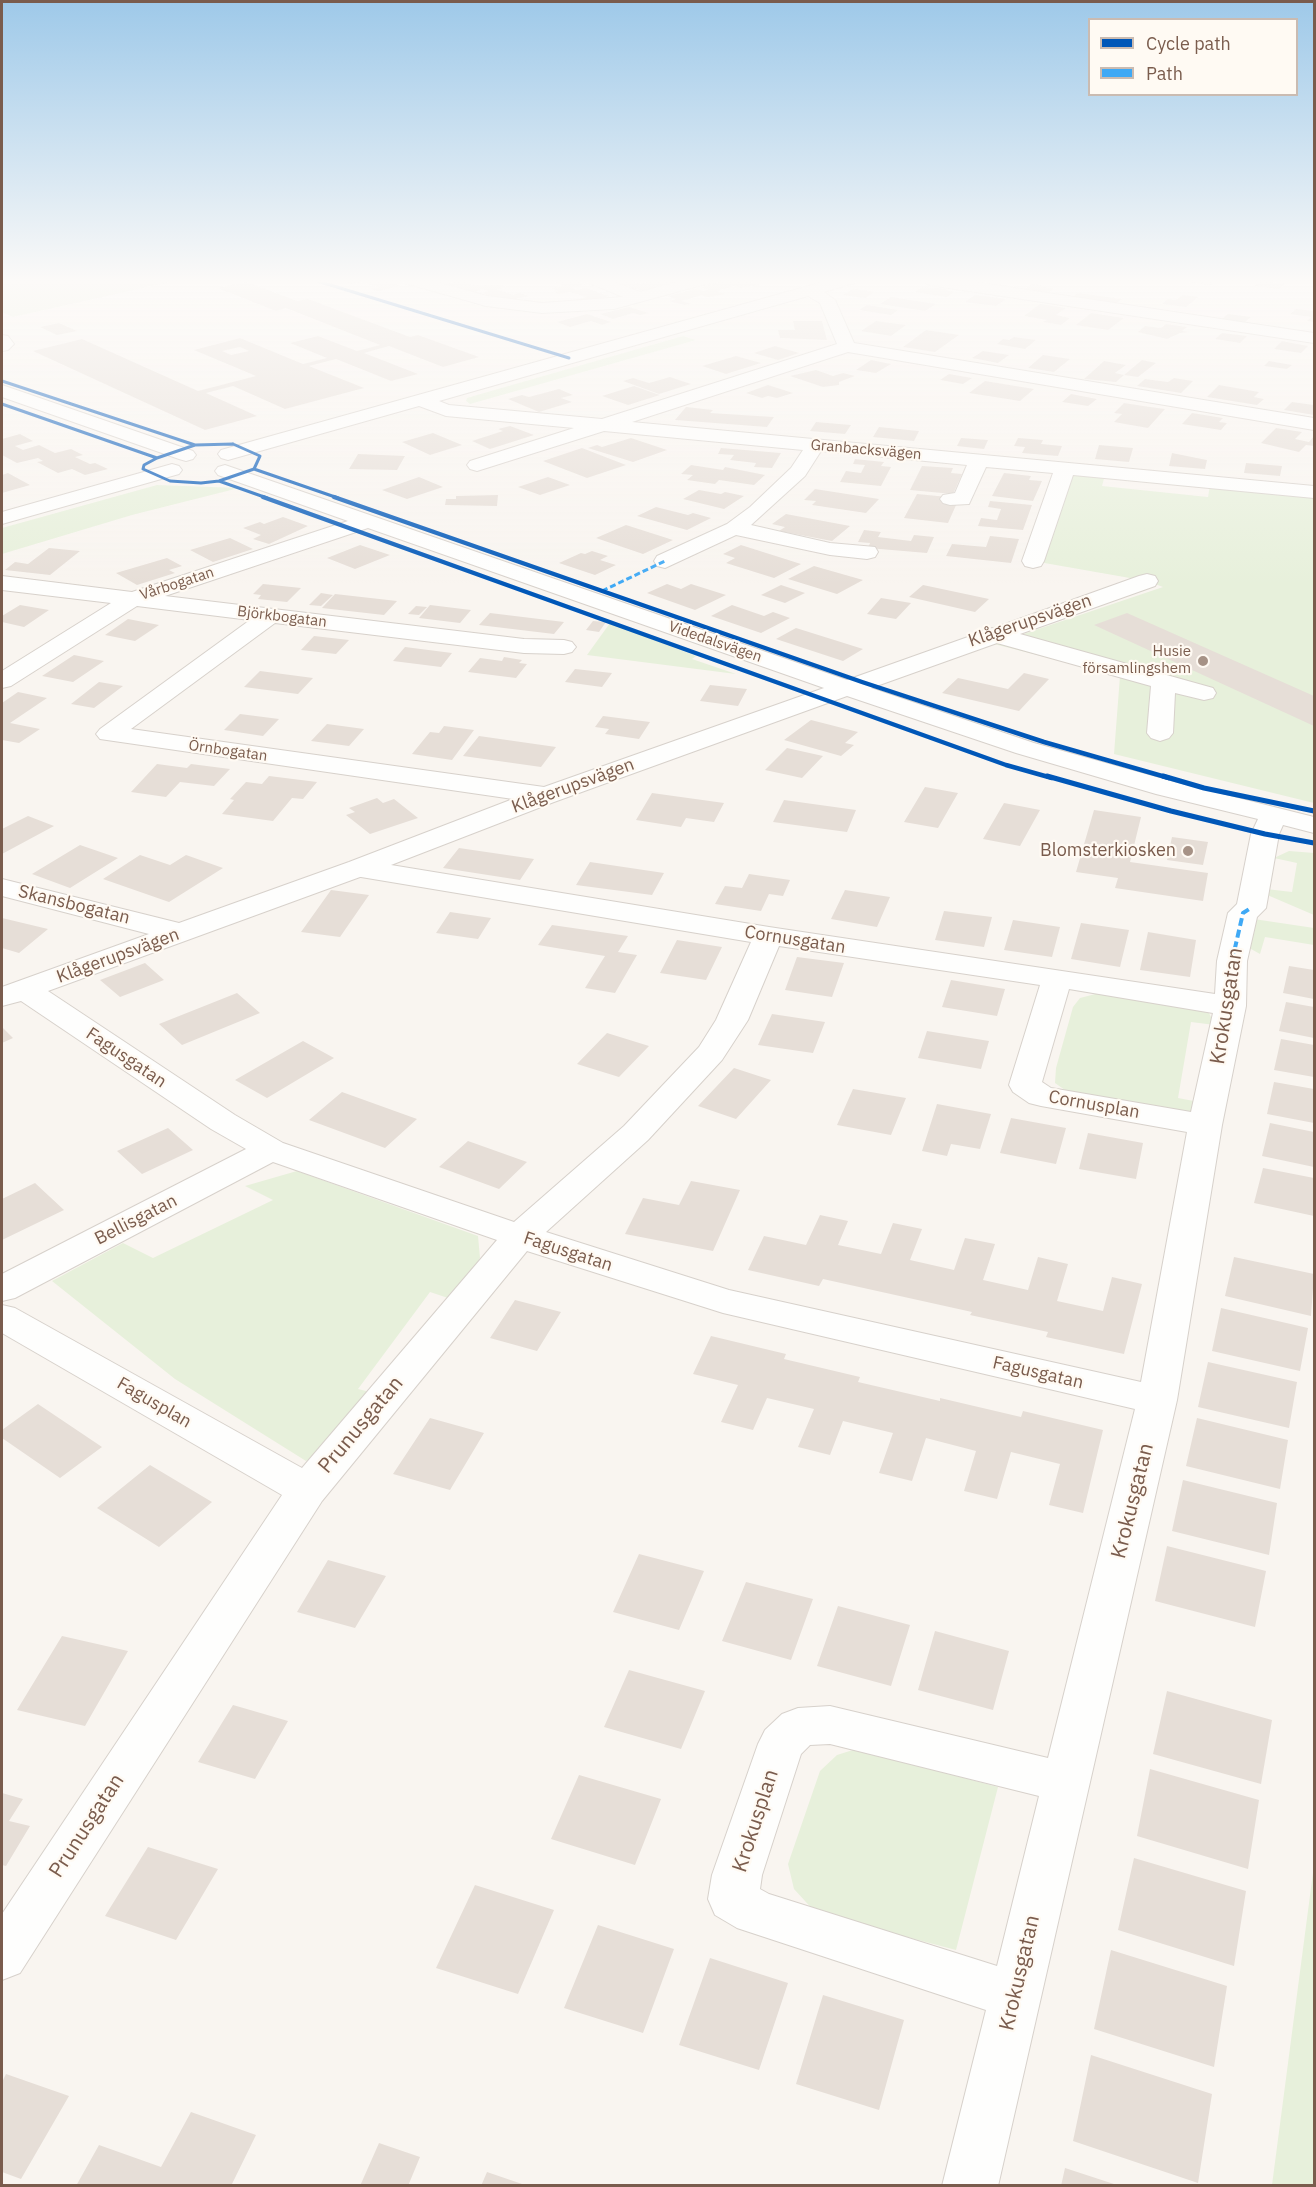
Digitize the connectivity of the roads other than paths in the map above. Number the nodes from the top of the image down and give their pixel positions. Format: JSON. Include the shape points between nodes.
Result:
{"nodes":[{"id":1,"x":484,"y":382,"type":"edge"},
{"id":2,"x":738,"y":382,"type":"edge"},
{"id":3,"x":1060,"y":382,"type":"edge"},
{"id":4,"x":2,"y":391,"type":"edge"},
{"id":5,"x":420,"y":400,"type":"junction"},
{"id":6,"x":1314,"y":424,"type":"edge"},
{"id":7,"x":605,"y":425,"type":"junction"},
{"id":8,"x":814,"y":446,"type":"junction"},
{"id":9,"x":979,"y":461,"type":"junction"},
{"id":10,"x":179,"y":462,"type":"junction"},
{"id":11,"x":226,"y":463,"type":"junction"},
{"id":12,"x":477,"y":465,"type":"dead end"},
{"id":13,"x":1065,"y":469,"type":"junction"},
{"id":14,"x":1314,"y":492,"type":"edge"},
{"id":15,"x":950,"y":499,"type":"dead end"},
{"id":16,"x":2,"y":518,"type":"edge"},
{"id":17,"x":369,"y":521,"type":"junction"},
{"id":18,"x":734,"y":528,"type":"junction"},
{"id":19,"x":867,"y":552,"type":"dead end"},
{"id":20,"x":665,"y":561,"type":"dead end"},
{"id":21,"x":1033,"y":561,"type":"dead end"},
{"id":22,"x":1147,"y":581,"type":"dead end"},
{"id":23,"x":2,"y":584,"type":"edge"},
{"id":24,"x":134,"y":599,"type":"junction"},
{"id":25,"x":270,"y":616,"type":"junction"},
{"id":26,"x":992,"y":634,"type":"junction"},
{"id":27,"x":564,"y":647,"type":"dead end"},
{"id":28,"x":2,"y":681,"type":"edge"},
{"id":29,"x":1164,"y":682,"type":"junction"},
{"id":30,"x":847,"y":688,"type":"junction"},
{"id":31,"x":1204,"y":693,"type":"dead end"},
{"id":32,"x":1160,"y":733,"type":"dead end"},
{"id":33,"x":545,"y":796,"type":"junction"},
{"id":34,"x":1274,"y":815,"type":"junction"},
{"id":35,"x":1314,"y":825,"type":"edge"},
{"id":36,"x":359,"y":868,"type":"junction"},
{"id":37,"x":2,"y":887,"type":"edge"},
{"id":38,"x":182,"y":933,"type":"junction"},
{"id":39,"x":769,"y":936,"type":"junction"},
{"id":40,"x":1057,"y":978,"type":"junction"},
{"id":41,"x":13,"y":993,"type":"edge"},
{"id":42,"x":1230,"y":1006,"type":"junction"},
{"id":43,"x":1205,"y":1125,"type":"junction"},
{"id":44,"x":271,"y":1150,"type":"junction"},
{"id":45,"x":520,"y":1236,"type":"junction"},
{"id":46,"x":2,"y":1289,"type":"edge"},
{"id":47,"x":2,"y":1317,"type":"edge"},
{"id":48,"x":1158,"y":1401,"type":"junction"},
{"id":49,"x":307,"y":1490,"type":"junction"},
{"id":50,"x":1065,"y":1782,"type":"junction"},
{"id":51,"x":2,"y":1957,"type":"edge"},
{"id":52,"x":1015,"y":1996,"type":"junction"},
{"id":53,"x":970,"y":2186,"type":"edge"}],
"edges":[{"from":1,"to":5,"type":"street"},
{"from":2,"to":7,"type":"street"},
{"from":3,"to":6,"type":"street"},
{"from":4,"to":10,"type":"street"},
{"from":5,"to":7,"type":"street","name":"Granbacksvägen","via":[[446,410]]},
{"from":5,"to":11,"type":"street"},
{"from":7,"to":8,"type":"street","name":"Granbacksvägen"},
{"from":7,"to":12,"type":"street"},
{"from":8,"to":9,"type":"street","name":"Granbacksvägen"},
{"from":8,"to":18,"type":"street","via":[[798,472]]},
{"from":9,"to":13,"type":"street","name":"Granbacksvägen"},
{"from":9,"to":15,"type":"street","via":[[962,500]]},
{"from":10,"to":11,"type":"street","via":[[207,452]]},
{"from":10,"to":16,"type":"street"},
{"from":11,"to":17,"type":"street","name":"Videdalsvägen"},
{"from":13,"to":14,"type":"street","name":"Granbacksvägen"},
{"from":13,"to":21,"type":"street"},
{"from":17,"to":24,"type":"street","name":"Vårbogatan"},
{"from":17,"to":30,"type":"street","name":"Videdalsvägen"},
{"from":18,"to":19,"type":"street","via":[[830,549]]},
{"from":18,"to":20,"type":"street"},
{"from":22,"to":26,"type":"street","name":"Klågerupsvägen"},
{"from":23,"to":24,"type":"street","name":"Björkbogatan"},
{"from":24,"to":25,"type":"street","name":"Björkbogatan"},
{"from":24,"to":28,"type":"street","name":"Vårbogatan"},
{"from":25,"to":27,"type":"street","name":"Björkbogatan","via":[[524,646]]},
{"from":25,"to":33,"type":"street","name":"Örnbogatan","via":[[109,734]]},
{"from":26,"to":29,"type":"street"},
{"from":26,"to":30,"type":"street","name":"Klågerupsvägen"},
{"from":29,"to":31,"type":"street"},
{"from":29,"to":32,"type":"street"},
{"from":30,"to":33,"type":"street","name":"Klågerupsvägen"},
{"from":30,"to":34,"type":"street","name":"Videdalsvägen","via":[[1095,769]]},
{"from":33,"to":36,"type":"street","name":"Klågerupsvägen"},
{"from":34,"to":35,"type":"street","name":"Videdalsvägen"},
{"from":34,"to":42,"type":"street","name":"Krokusgatan","via":[[1266,834],[1251,908],[1243,913],[1232,961]]},
{"from":36,"to":38,"type":"street","name":"Klågerupsvägen"},
{"from":36,"to":39,"type":"street","name":"Cornusgatan"},
{"from":37,"to":38,"type":"street","name":"Skansbogatan"},
{"from":38,"to":41,"type":"street","name":"Klågerupsvägen"},
{"from":39,"to":40,"type":"street","name":"Cornusgatan"},
{"from":39,"to":45,"type":"street","name":"Prunusgatan","via":[[732,1020],[711,1053],[636,1133]]},
{"from":40,"to":42,"type":"street","name":"Cornusgatan"},
{"from":40,"to":43,"type":"street","name":"Cornusplan","via":[[1025,1085],[1041,1096]]},
{"from":41,"to":44,"type":"street","name":"Fagusgatan"},
{"from":42,"to":43,"type":"street","name":"Krokusgatan"},
{"from":43,"to":48,"type":"street","name":"Krokusgatan"},
{"from":44,"to":45,"type":"street","name":"Fagusgatan"},
{"from":44,"to":46,"type":"street","name":"Bellisgatan"},
{"from":45,"to":48,"type":"street","name":"Fagusgatan","via":[[723,1301]]},
{"from":45,"to":49,"type":"street","name":"Prunusgatan"},
{"from":47,"to":49,"type":"street","name":"Fagusplan"},
{"from":48,"to":50,"type":"street","name":"Krokusgatan"},
{"from":49,"to":51,"type":"street","name":"Prunusgatan"},
{"from":50,"to":52,"type":"street","name":"Krokusgatan"},
{"from":50,"to":52,"type":"street","name":"Krokusplan","via":[[830,1725],[798,1726],[781,1744],[737,1875],[733,1899],[755,1912]]},
{"from":52,"to":53,"type":"street","name":"Krokusgatan"}]}
